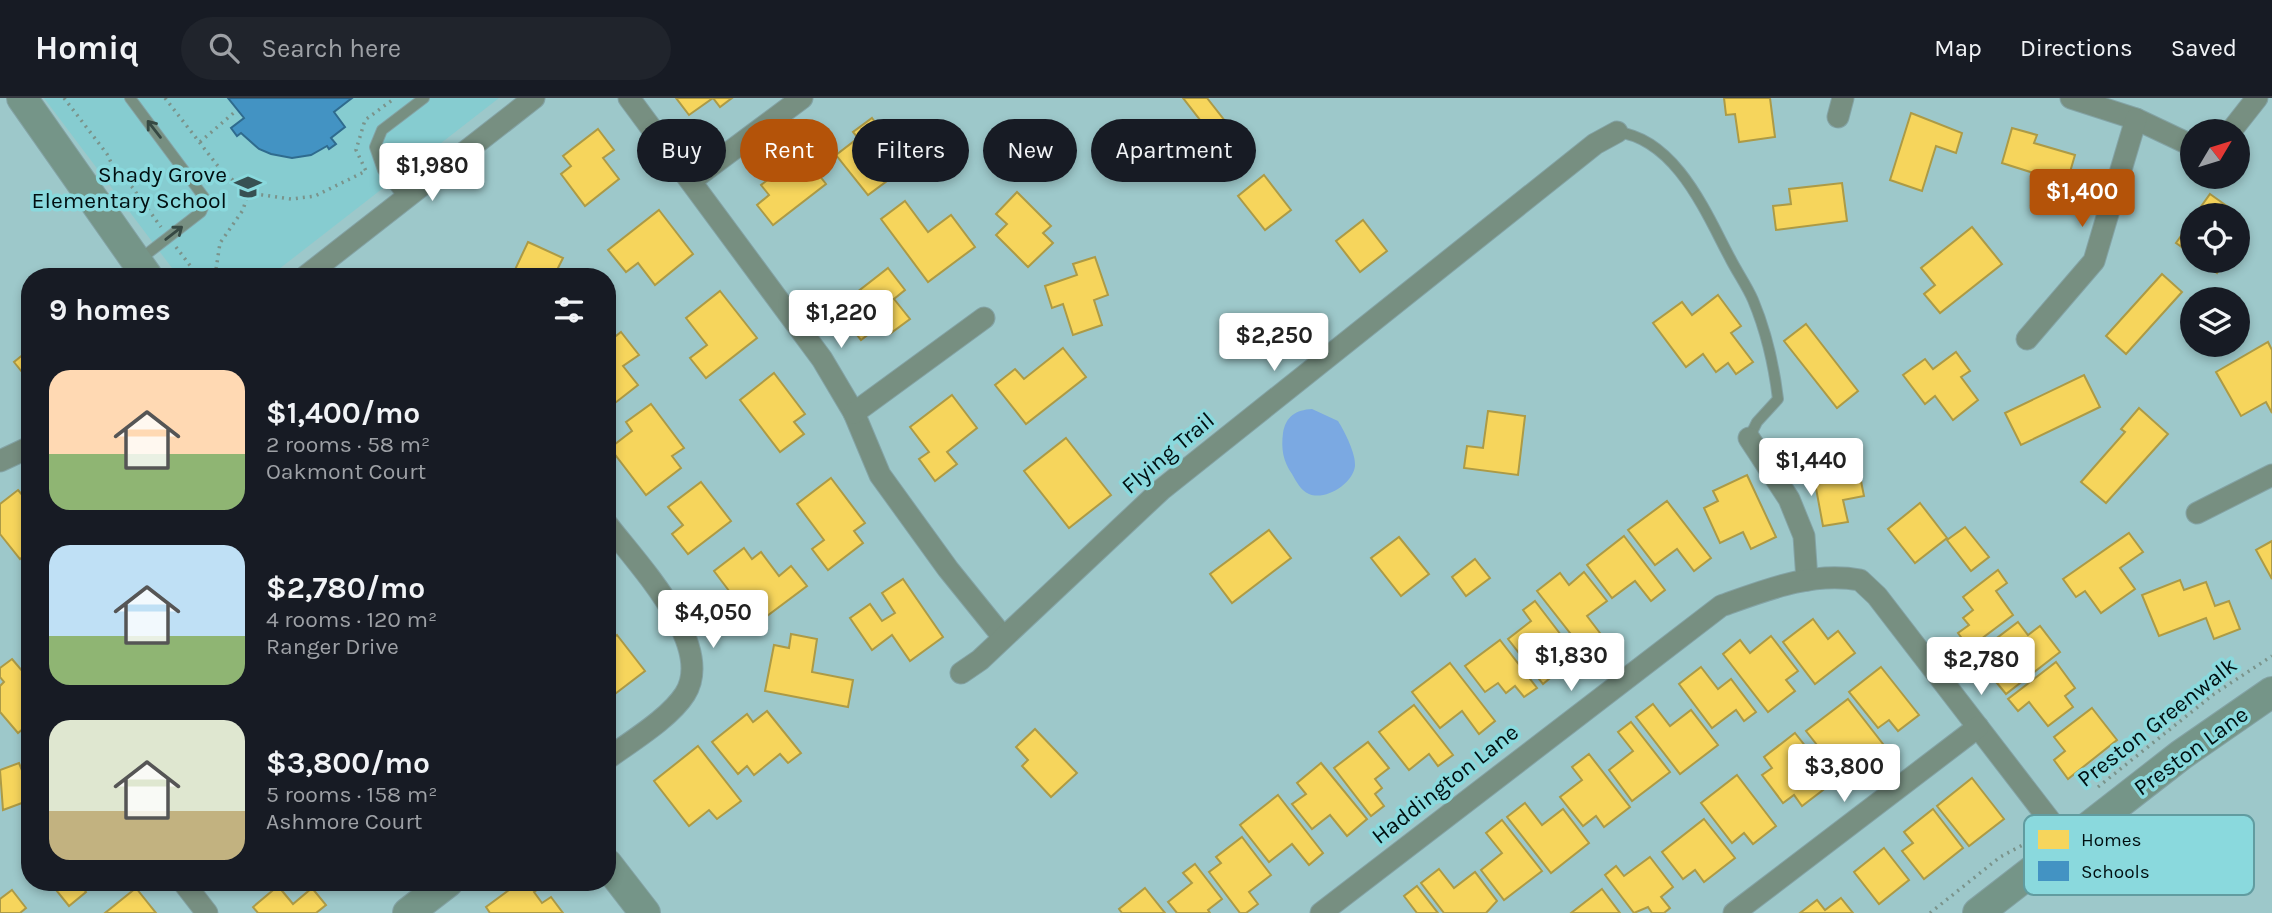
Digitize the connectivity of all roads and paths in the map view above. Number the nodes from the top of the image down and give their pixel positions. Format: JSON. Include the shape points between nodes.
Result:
{"nodes":[{"id":1,"x":22,"y":98,"type":"edge"},
{"id":2,"x":64,"y":98,"type":"edge"},
{"id":3,"x":130,"y":98,"type":"edge"},
{"id":4,"x":165,"y":98,"type":"edge"},
{"id":5,"x":395,"y":98,"type":"edge"},
{"id":6,"x":424,"y":98,"type":"edge"},
{"id":7,"x":534,"y":98,"type":"edge"},
{"id":8,"x":629,"y":98,"type":"edge"},
{"id":9,"x":802,"y":98,"type":"edge"},
{"id":10,"x":2071,"y":98,"type":"edge"},
{"id":11,"x":2257,"y":98,"type":"edge"},
{"id":12,"x":237,"y":110,"type":"dead end"},
{"id":13,"x":645,"y":119,"type":"edge"},
{"id":14,"x":2136,"y":119,"type":"junction"},
{"id":15,"x":2240,"y":119,"type":"edge"},
{"id":16,"x":1617,"y":132,"type":"joint"},
{"id":17,"x":2180,"y":140,"type":"edge"},
{"id":18,"x":200,"y":142,"type":"junction"},
{"id":19,"x":726,"y":155,"type":"edge"},
{"id":20,"x":693,"y":182,"type":"edge"},
{"id":21,"x":248,"y":193,"type":"junction"},
{"id":22,"x":404,"y":198,"type":"junction"},
{"id":23,"x":169,"y":237,"type":"junction"},
{"id":24,"x":141,"y":268,"type":"edge"},
{"id":25,"x":143,"y":268,"type":"edge"},
{"id":26,"x":192,"y":268,"type":"edge"},
{"id":27,"x":216,"y":268,"type":"edge"},
{"id":28,"x":316,"y":268,"type":"edge"},
{"id":29,"x":984,"y":318,"type":"dead end"},
{"id":30,"x":2027,"y":339,"type":"dead end"},
{"id":31,"x":854,"y":414,"type":"junction"},
{"id":32,"x":1749,"y":438,"type":"joint"},
{"id":33,"x":21,"y":451,"type":"edge"},
{"id":34,"x":0,"y":461,"type":"edge"},
{"id":35,"x":2272,"y":475,"type":"edge"},
{"id":36,"x":2197,"y":513,"type":"dead end"},
{"id":37,"x":616,"y":536,"type":"edge"},
{"id":38,"x":1807,"y":580,"type":"junction"},
{"id":39,"x":1003,"y":638,"type":"junction"},
{"id":40,"x":2272,"y":656,"type":"edge"},
{"id":41,"x":961,"y":673,"type":"dead end"},
{"id":42,"x":2272,"y":692,"type":"edge"},
{"id":43,"x":1978,"y":727,"type":"junction"},
{"id":44,"x":616,"y":753,"type":"edge"},
{"id":45,"x":2095,"y":790,"type":"dead end"},
{"id":46,"x":2046,"y":815,"type":"edge"},
{"id":47,"x":2093,"y":815,"type":"edge"},
{"id":48,"x":2024,"y":849,"type":"edge"},
{"id":49,"x":2024,"y":871,"type":"edge"},
{"id":50,"x":616,"y":876,"type":"edge"},
{"id":51,"x":190,"y":891,"type":"edge"},
{"id":52,"x":439,"y":891,"type":"edge"},
{"id":53,"x":421,"y":909,"type":"edge"},
{"id":54,"x":207,"y":913,"type":"edge"},
{"id":55,"x":645,"y":913,"type":"edge"},
{"id":56,"x":1321,"y":913,"type":"edge"},
{"id":57,"x":1734,"y":913,"type":"edge"},
{"id":58,"x":1930,"y":913,"type":"edge"},
{"id":59,"x":1978,"y":913,"type":"edge"}],
"edges":[{"from":1,"to":24,"type":"street"},
{"from":2,"to":23,"type":"path","via":[[116,173]]},
{"from":23,"to":3,"type":"lane","one_way":true,"via":[[201,212],[206,200]]},
{"from":4,"to":18,"type":"path"},
{"from":5,"to":21,"type":"path","via":[[365,120],[356,150],[366,171],[315,196],[291,199]]},
{"from":6,"to":22,"type":"lane","via":[[382,130],[375,147],[383,170]]},
{"from":7,"to":22,"type":"street"},
{"from":8,"to":13,"type":"street"},
{"from":9,"to":19,"type":"street"},
{"from":10,"to":14,"type":"street"},
{"from":11,"to":15,"type":"street"},
{"from":12,"to":18,"type":"path"},
{"from":14,"to":17,"type":"street"},
{"from":14,"to":30,"type":"street","via":[[2094,261]]},
{"from":16,"to":32,"type":"lane","via":[[1651,146],[1676,168],[1706,211],[1753,300],[1778,398]]},
{"from":16,"to":39,"type":"street","name":"Flying Trail","via":[[1595,144],[1161,490]]},
{"from":18,"to":21,"type":"path","via":[[221,170]]},
{"from":20,"to":31,"type":"street","via":[[822,359]]},
{"from":21,"to":27,"type":"path","via":[[243,210],[220,243]]},
{"from":22,"to":28,"type":"street"},
{"from":23,"to":25,"type":"lane"},
{"from":23,"to":26,"type":"path"},
{"from":29,"to":31,"type":"street"},
{"from":31,"to":39,"type":"street","via":[[880,475],[897,501]]},
{"from":32,"to":38,"type":"street","via":[[1789,499],[1804,536]]},
{"from":33,"to":34,"type":"street"},
{"from":35,"to":36,"type":"street"},
{"from":37,"to":44,"type":"street","via":[[684,630],[692,654],[692,674],[686,693],[674,707]]},
{"from":38,"to":43,"type":"street","name":"Haddington Lane","via":[[1839,576],[1860,580]]},
{"from":38,"to":56,"type":"street","name":"Haddington Lane","via":[[1721,606]]},
{"from":39,"to":41,"type":"street","name":"Flying Trail"},
{"from":40,"to":45,"type":"path","name":"Preston Greenwalk","via":[[2214,694]]},
{"from":42,"to":47,"type":"street","name":"Preston Lane"},
{"from":43,"to":46,"type":"street"},
{"from":43,"to":57,"type":"street"},
{"from":48,"to":58,"type":"path","via":[[2000,857]]},
{"from":49,"to":59,"type":"street","name":"Preston Lane"},
{"from":50,"to":55,"type":"street"},
{"from":51,"to":54,"type":"street"},
{"from":52,"to":53,"type":"street"}]}
